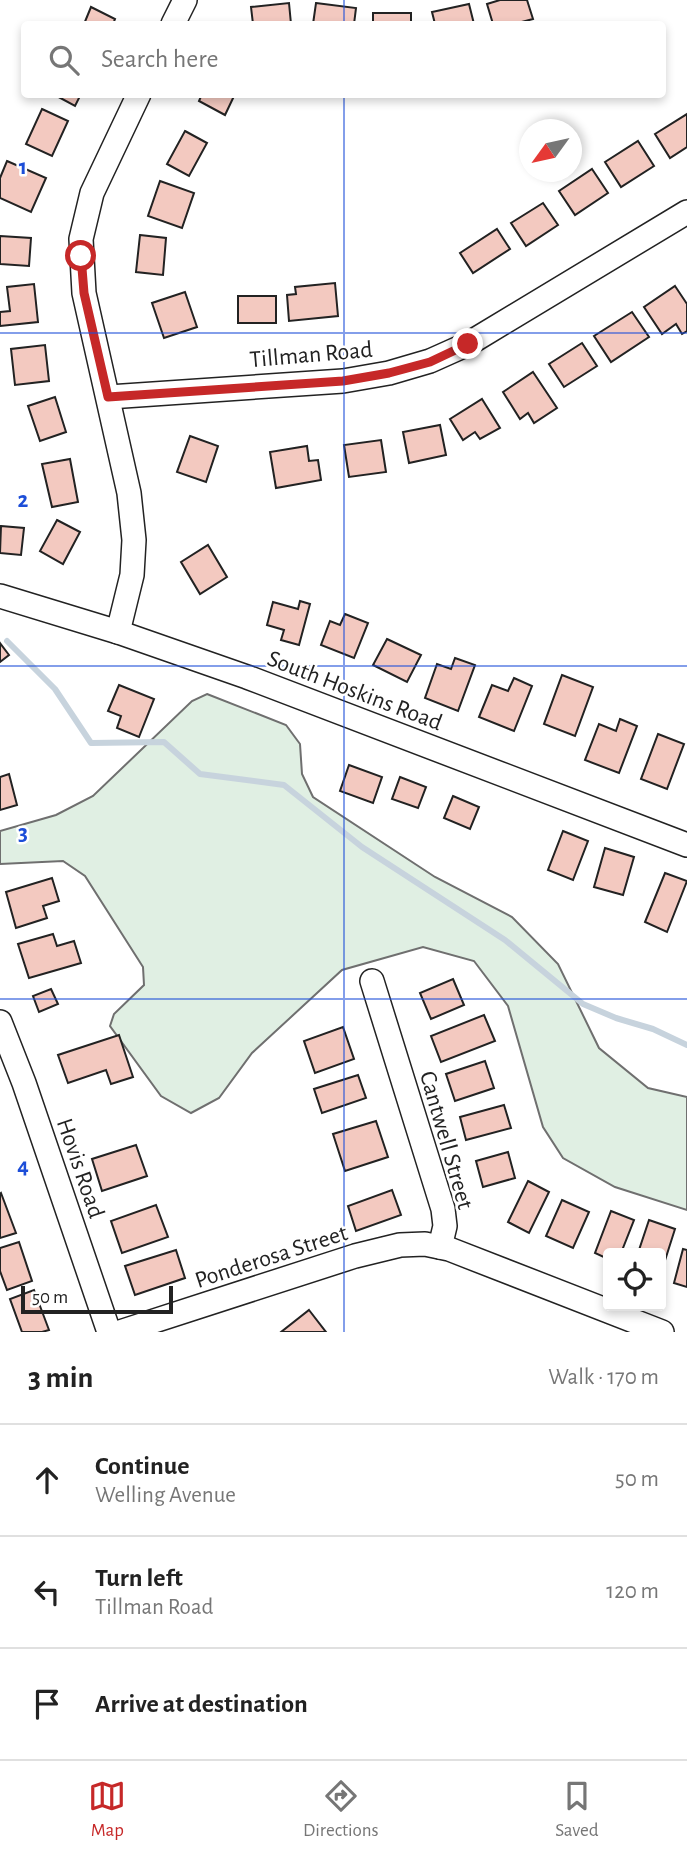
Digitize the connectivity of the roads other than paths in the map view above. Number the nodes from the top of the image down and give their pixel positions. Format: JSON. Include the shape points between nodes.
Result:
{"nodes":[{"id":1,"x":185,"y":0,"type":"edge"},
{"id":2,"x":174,"y":21,"type":"edge"},
{"id":3,"x":137,"y":98,"type":"edge"},
{"id":4,"x":687,"y":212,"type":"edge"},
{"id":5,"x":108,"y":397,"type":"junction"},
{"id":6,"x":0,"y":596,"type":"edge"},
{"id":7,"x":118,"y":632,"type":"junction"},
{"id":8,"x":687,"y":845,"type":"edge"},
{"id":9,"x":372,"y":981,"type":"dead end"},
{"id":10,"x":0,"y":1022,"type":"edge"},
{"id":11,"x":440,"y":1247,"type":"junction"},
{"id":12,"x":109,"y":1332,"type":"edge"},
{"id":13,"x":120,"y":1332,"type":"edge"},
{"id":14,"x":663,"y":1332,"type":"edge"}],
"edges":[{"from":1,"to":2,"type":"street"},
{"from":3,"to":5,"type":"street","via":[[92,193],[81,239],[84,293]]},
{"from":4,"to":5,"type":"street","name":"Tillman Road","via":[[468,344],[430,362],[343,381]]},
{"from":5,"to":7,"type":"street","via":[[134,540],[132,575]]},
{"from":6,"to":7,"type":"street","name":"South Hoskins Road"},
{"from":7,"to":8,"type":"street","name":"South Hoskins Road"},
{"from":9,"to":11,"type":"street","name":"Cantwell Street","via":[[443,1209]]},
{"from":10,"to":12,"type":"street","name":"Hovis Road"},
{"from":11,"to":13,"type":"street","name":"Ponderosa Street","via":[[400,1245],[355,1256]]},
{"from":11,"to":14,"type":"street","name":"Cantwell Street"}]}
